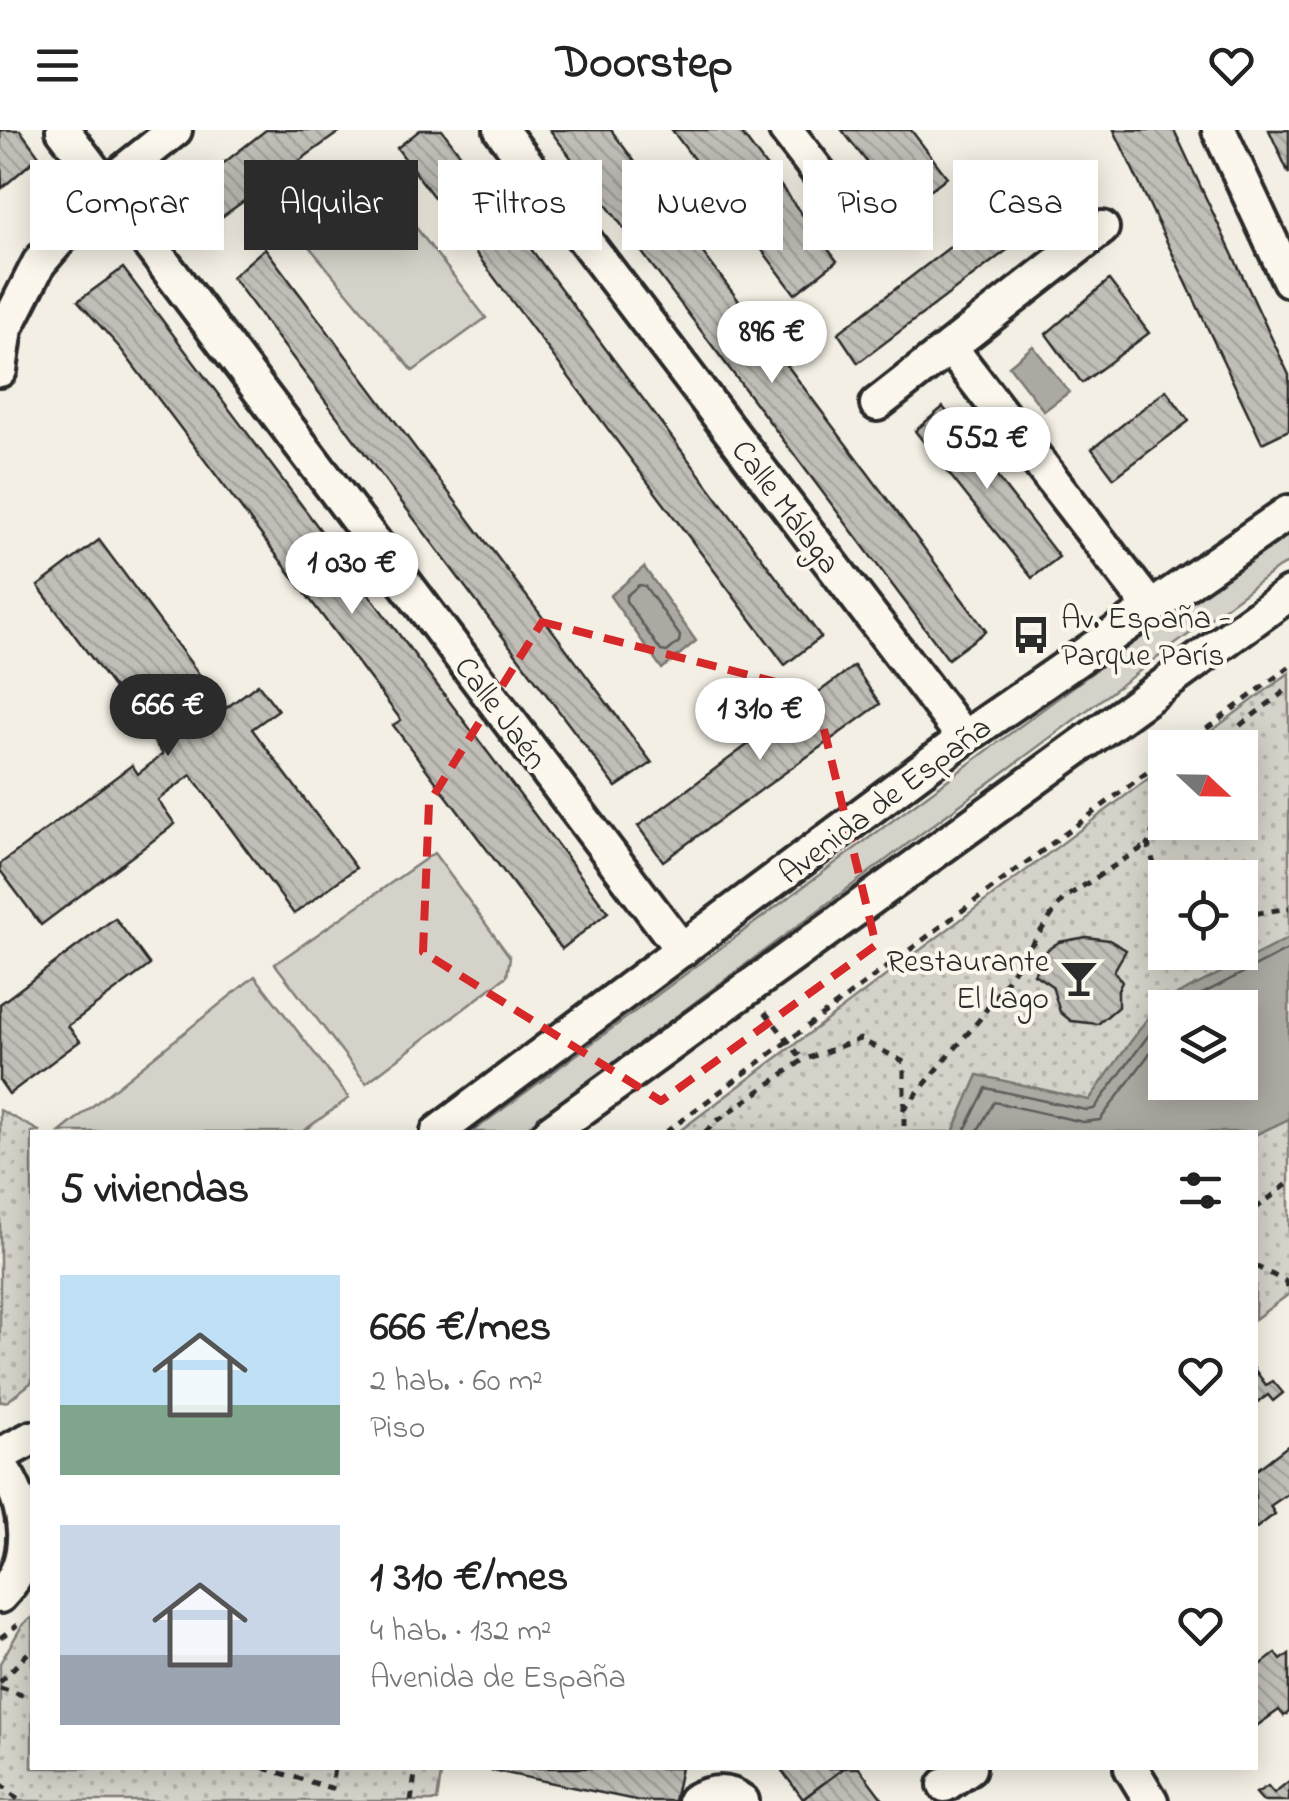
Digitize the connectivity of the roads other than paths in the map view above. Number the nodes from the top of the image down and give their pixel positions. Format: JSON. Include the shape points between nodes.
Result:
{"nodes":[{"id":1,"x":63,"y":130,"type":"edge"},
{"id":2,"x":175,"y":130,"type":"edge"},
{"id":3,"x":501,"y":130,"type":"edge"},
{"id":4,"x":786,"y":130,"type":"edge"},
{"id":5,"x":1218,"y":130,"type":"edge"},
{"id":6,"x":86,"y":160,"type":"edge"},
{"id":7,"x":138,"y":160,"type":"edge"},
{"id":8,"x":809,"y":160,"type":"edge"},
{"id":9,"x":1102,"y":228,"type":"dead end"},
{"id":10,"x":50,"y":250,"type":"edge"},
{"id":11,"x":153,"y":250,"type":"edge"},
{"id":12,"x":1289,"y":280,"type":"edge"},
{"id":13,"x":950,"y":347,"type":"junction"},
{"id":14,"x":0,"y":370,"type":"edge"},
{"id":15,"x":877,"y":404,"type":"dead end"},
{"id":16,"x":1289,"y":512,"type":"edge"},
{"id":17,"x":1289,"y":594,"type":"edge"},
{"id":18,"x":1150,"y":607,"type":"junction"},
{"id":19,"x":964,"y":738,"type":"junction"},
{"id":20,"x":682,"y":950,"type":"junction"},
{"id":21,"x":441,"y":1130,"type":"edge"},
{"id":22,"x":553,"y":1130,"type":"edge"},
{"id":23,"x":30,"y":1439,"type":"edge"},
{"id":24,"x":0,"y":1455,"type":"edge"},
{"id":25,"x":0,"y":1465,"type":"edge"},
{"id":26,"x":28,"y":1548,"type":"edge"},
{"id":27,"x":0,"y":1596,"type":"edge"},
{"id":28,"x":1132,"y":1770,"type":"edge"},
{"id":29,"x":694,"y":1801,"type":"edge"},
{"id":30,"x":742,"y":1801,"type":"edge"},
{"id":31,"x":1151,"y":1801,"type":"edge"}],
"edges":[{"from":1,"to":6,"type":"street","name":"Calle Jaén"},
{"from":2,"to":7,"type":"street"},
{"from":3,"to":19,"type":"street","name":"Calle Málaga"},
{"from":4,"to":8,"type":"street"},
{"from":5,"to":12,"type":"street"},
{"from":9,"to":13,"type":"street"},
{"from":10,"to":14,"type":"street","via":[[6,328]]},
{"from":11,"to":20,"type":"street","name":"Calle Jaén"},
{"from":13,"to":15,"type":"street"},
{"from":13,"to":18,"type":"street"},
{"from":16,"to":18,"type":"street","name":"Avenida de España"},
{"from":17,"to":22,"type":"street"},
{"from":18,"to":19,"type":"street","name":"Avenida de España"},
{"from":19,"to":20,"type":"street","name":"Avenida de España"},
{"from":20,"to":21,"type":"street","name":"Avenida de España"},
{"from":23,"to":24,"type":"street"},
{"from":25,"to":26,"type":"street","via":[[15,1486]]},
{"from":26,"to":27,"type":"street"},
{"from":28,"to":31,"type":"street"},
{"from":29,"to":30,"type":"street","via":[[714,1792]]}]}
